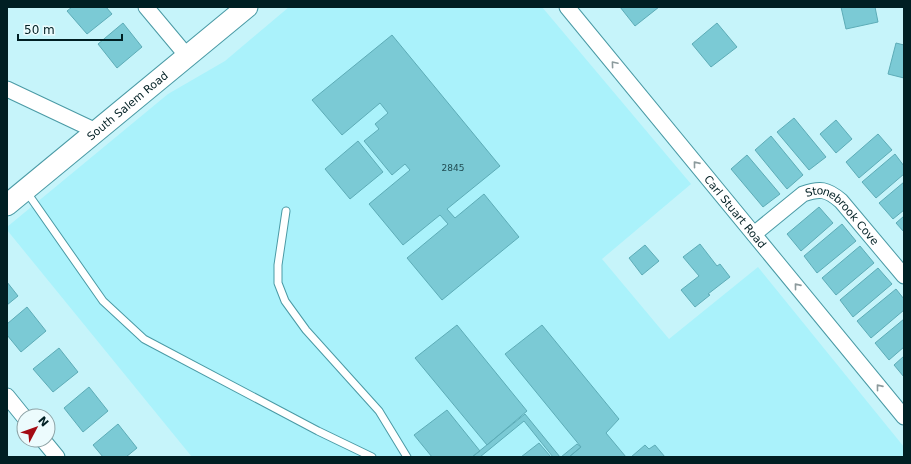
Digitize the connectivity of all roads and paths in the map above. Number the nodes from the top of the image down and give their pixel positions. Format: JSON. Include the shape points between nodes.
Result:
{"nodes":[{"id":1,"x":146,"y":7,"type":"edge"},
{"id":2,"x":248,"y":7,"type":"edge"},
{"id":3,"x":567,"y":7,"type":"edge"},
{"id":4,"x":187,"y":56,"type":"junction"},
{"id":5,"x":7,"y":89,"type":"edge"},
{"id":6,"x":96,"y":131,"type":"junction"},
{"id":7,"x":25,"y":190,"type":"junction"},
{"id":8,"x":7,"y":204,"type":"edge"},
{"id":9,"x":286,"y":211,"type":"dead end"},
{"id":10,"x":754,"y":234,"type":"junction"},
{"id":11,"x":904,"y":276,"type":"edge"},
{"id":12,"x":7,"y":396,"type":"edge"},
{"id":13,"x":17,"y":408,"type":"edge"},
{"id":14,"x":904,"y":417,"type":"edge"},
{"id":15,"x":50,"y":448,"type":"edge"},
{"id":16,"x":57,"y":457,"type":"edge"},
{"id":17,"x":372,"y":457,"type":"edge"},
{"id":18,"x":407,"y":457,"type":"edge"}],
"edges":[{"from":1,"to":4,"type":"street"},
{"from":2,"to":4,"type":"main road","name":"South Salem Road"},
{"from":10,"to":3,"type":"street","name":"Carl Stuart Road","one_way":true},
{"from":4,"to":6,"type":"main road","name":"South Salem Road"},
{"from":5,"to":6,"type":"street"},
{"from":6,"to":7,"type":"main road","name":"South Salem Road"},
{"from":7,"to":8,"type":"main road","name":"South Salem Road"},
{"from":7,"to":17,"type":"lane","via":[[103,301],[144,339]]},
{"from":9,"to":18,"type":"lane","via":[[278,271],[278,283],[285,301],[306,330],[379,411]]},
{"from":10,"to":11,"type":"street","name":"Stonebrook Cove","via":[[803,194],[812,190],[822,190],[832,193],[841,202]]},
{"from":14,"to":10,"type":"street","name":"Carl Stuart Road","one_way":true},
{"from":12,"to":13,"type":"street"},
{"from":15,"to":16,"type":"street"}]}
